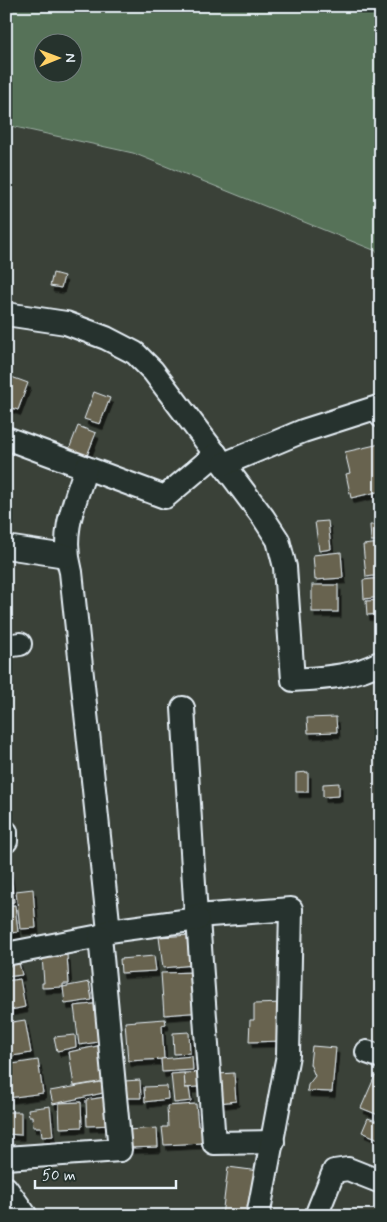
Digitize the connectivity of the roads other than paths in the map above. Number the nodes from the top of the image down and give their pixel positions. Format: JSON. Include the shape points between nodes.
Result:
{"nodes":[{"id":1,"x":6,"y":314,"type":"edge"},
{"id":2,"x":381,"y":416,"type":"edge"},
{"id":3,"x":6,"y":438,"type":"edge"},
{"id":4,"x":220,"y":459,"type":"junction"},
{"id":5,"x":86,"y":468,"type":"junction"},
{"id":6,"x":6,"y":547,"type":"edge"},
{"id":7,"x":66,"y":556,"type":"junction"},
{"id":8,"x":381,"y":662,"type":"edge"},
{"id":9,"x":183,"y":708,"type":"dead end"},
{"id":10,"x":6,"y":832,"type":"edge"},
{"id":11,"x":6,"y":841,"type":"edge"},
{"id":12,"x":197,"y":918,"type":"junction"},
{"id":13,"x":105,"y":933,"type":"junction"},
{"id":14,"x":6,"y":954,"type":"edge"},
{"id":15,"x":273,"y":1142,"type":"junction"},
{"id":16,"x":6,"y":1158,"type":"edge"},
{"id":17,"x":381,"y":1182,"type":"edge"},
{"id":18,"x":6,"y":1188,"type":"edge"},
{"id":19,"x":26,"y":1216,"type":"edge"},
{"id":20,"x":258,"y":1216,"type":"edge"},
{"id":21,"x":316,"y":1216,"type":"edge"}],
"edges":[{"from":1,"to":4,"type":"street","via":[[66,323],[135,353],[153,371]]},
{"from":2,"to":4,"type":"street","via":[[378,407]]},
{"from":3,"to":5,"type":"street"},
{"from":4,"to":5,"type":"street","via":[[164,497]]},
{"from":4,"to":8,"type":"street","via":[[278,540],[285,567],[294,680],[328,678],[367,670]]},
{"from":5,"to":7,"type":"street","via":[[67,526]]},
{"from":6,"to":7,"type":"street"},
{"from":7,"to":13,"type":"street","via":[[71,572]]},
{"from":9,"to":12,"type":"street"},
{"from":10,"to":11,"type":"street"},
{"from":12,"to":13,"type":"street"},
{"from":12,"to":15,"type":"street","via":[[214,1143]]},
{"from":12,"to":15,"type":"street","via":[[291,909],[288,1055]]},
{"from":13,"to":14,"type":"street"},
{"from":13,"to":16,"type":"street","via":[[120,1150]]},
{"from":15,"to":20,"type":"street"},
{"from":17,"to":21,"type":"street","via":[[348,1169],[334,1171]]},
{"from":18,"to":19,"type":"street"}]}
